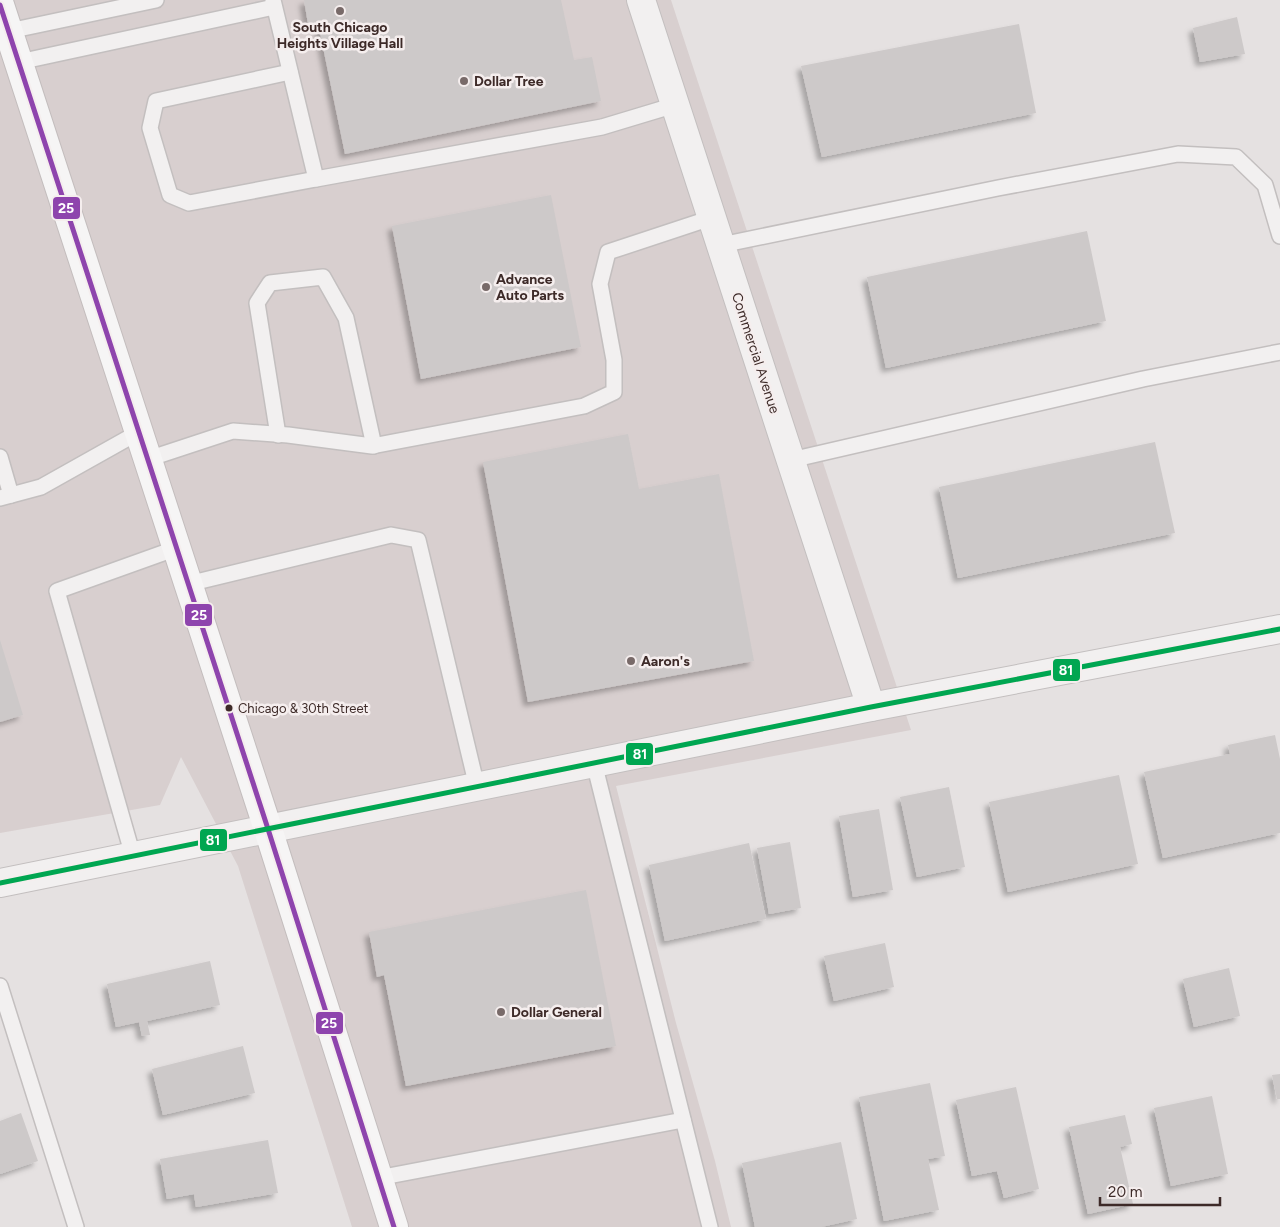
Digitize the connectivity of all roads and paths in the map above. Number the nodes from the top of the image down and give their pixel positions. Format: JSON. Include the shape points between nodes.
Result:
{"nodes":[{"id":1,"x":156,"y":0,"type":"edge"},
{"id":2,"x":641,"y":0,"type":"edge"},
{"id":3,"x":274,"y":4,"type":"edge"},
{"id":4,"x":0,"y":5,"type":"edge"},
{"id":5,"x":8,"y":31,"type":"junction"},
{"id":6,"x":19,"y":62,"type":"junction"},
{"id":7,"x":290,"y":72,"type":"junction"},
{"id":8,"x":675,"y":105,"type":"junction"},
{"id":9,"x":316,"y":179,"type":"junction"},
{"id":10,"x":712,"y":218,"type":"junction"},
{"id":11,"x":1280,"y":236,"type":"edge"},
{"id":12,"x":721,"y":245,"type":"junction"},
{"id":13,"x":1280,"y":352,"type":"edge"},
{"id":14,"x":139,"y":432,"type":"junction"},
{"id":15,"x":278,"y":434,"type":"junction"},
{"id":16,"x":374,"y":446,"type":"junction"},
{"id":17,"x":0,"y":458,"type":"edge"},
{"id":18,"x":148,"y":459,"type":"junction"},
{"id":19,"x":791,"y":460,"type":"junction"},
{"id":20,"x":5,"y":497,"type":"edge"},
{"id":21,"x":177,"y":548,"type":"junction"},
{"id":22,"x":188,"y":584,"type":"junction"},
{"id":23,"x":1280,"y":628,"type":"edge"},
{"id":24,"x":871,"y":707,"type":"junction"},
{"id":25,"x":594,"y":763,"type":"junction"},
{"id":26,"x":477,"y":787,"type":"junction"},
{"id":27,"x":268,"y":829,"type":"junction"},
{"id":28,"x":133,"y":856,"type":"junction"},
{"id":29,"x":0,"y":883,"type":"edge"},
{"id":30,"x":0,"y":986,"type":"edge"},
{"id":31,"x":683,"y":1120,"type":"junction"},
{"id":32,"x":378,"y":1178,"type":"junction"},
{"id":33,"x":76,"y":1227,"type":"edge"},
{"id":34,"x":394,"y":1227,"type":"edge"},
{"id":35,"x":710,"y":1227,"type":"edge"}],
"edges":[{"from":1,"to":5,"type":"lane"},
{"from":2,"to":8,"type":"street","name":"Commercial Avenue"},
{"from":3,"to":6,"type":"lane"},
{"from":3,"to":7,"type":"lane"},
{"from":4,"to":5,"type":"main road"},
{"from":5,"to":6,"type":"main road"},
{"from":6,"to":14,"type":"main road"},
{"from":7,"to":9,"type":"lane"},
{"from":7,"to":9,"type":"lane","via":[[156,101],[150,128],[170,195],[189,204]]},
{"from":8,"to":9,"type":"lane","via":[[602,127]]},
{"from":8,"to":10,"type":"street","name":"Commercial Avenue"},
{"from":10,"to":12,"type":"street","name":"Commercial Avenue"},
{"from":10,"to":16,"type":"lane","via":[[608,252],[600,284],[614,360],[614,392],[584,406]]},
{"from":11,"to":12,"type":"lane","via":[[1265,185],[1236,157],[1178,154]]},
{"from":12,"to":19,"type":"street","name":"Commercial Avenue"},
{"from":13,"to":19,"type":"lane","via":[[1142,379]]},
{"from":14,"to":18,"type":"main road"},
{"from":14,"to":20,"type":"lane","via":[[41,487]]},
{"from":15,"to":16,"type":"lane"},
{"from":15,"to":16,"type":"lane","via":[[257,303],[270,282],[323,277],[346,318]]},
{"from":15,"to":18,"type":"lane","via":[[232,431]]},
{"from":17,"to":20,"type":"lane"},
{"from":18,"to":21,"type":"main road"},
{"from":19,"to":24,"type":"street","name":"Commercial Avenue"},
{"from":21,"to":22,"type":"main road"},
{"from":21,"to":28,"type":"lane","via":[[57,591]]},
{"from":22,"to":26,"type":"lane","via":[[391,535],[418,540]]},
{"from":22,"to":27,"type":"main road"},
{"from":23,"to":24,"type":"street"},
{"from":24,"to":25,"type":"street"},
{"from":25,"to":26,"type":"street"},
{"from":25,"to":31,"type":"lane"},
{"from":26,"to":27,"type":"street"},
{"from":27,"to":28,"type":"street"},
{"from":27,"to":32,"type":"main road"},
{"from":28,"to":29,"type":"street"},
{"from":30,"to":33,"type":"lane"},
{"from":31,"to":32,"type":"lane"},
{"from":31,"to":35,"type":"lane"},
{"from":32,"to":34,"type":"main road"}]}
